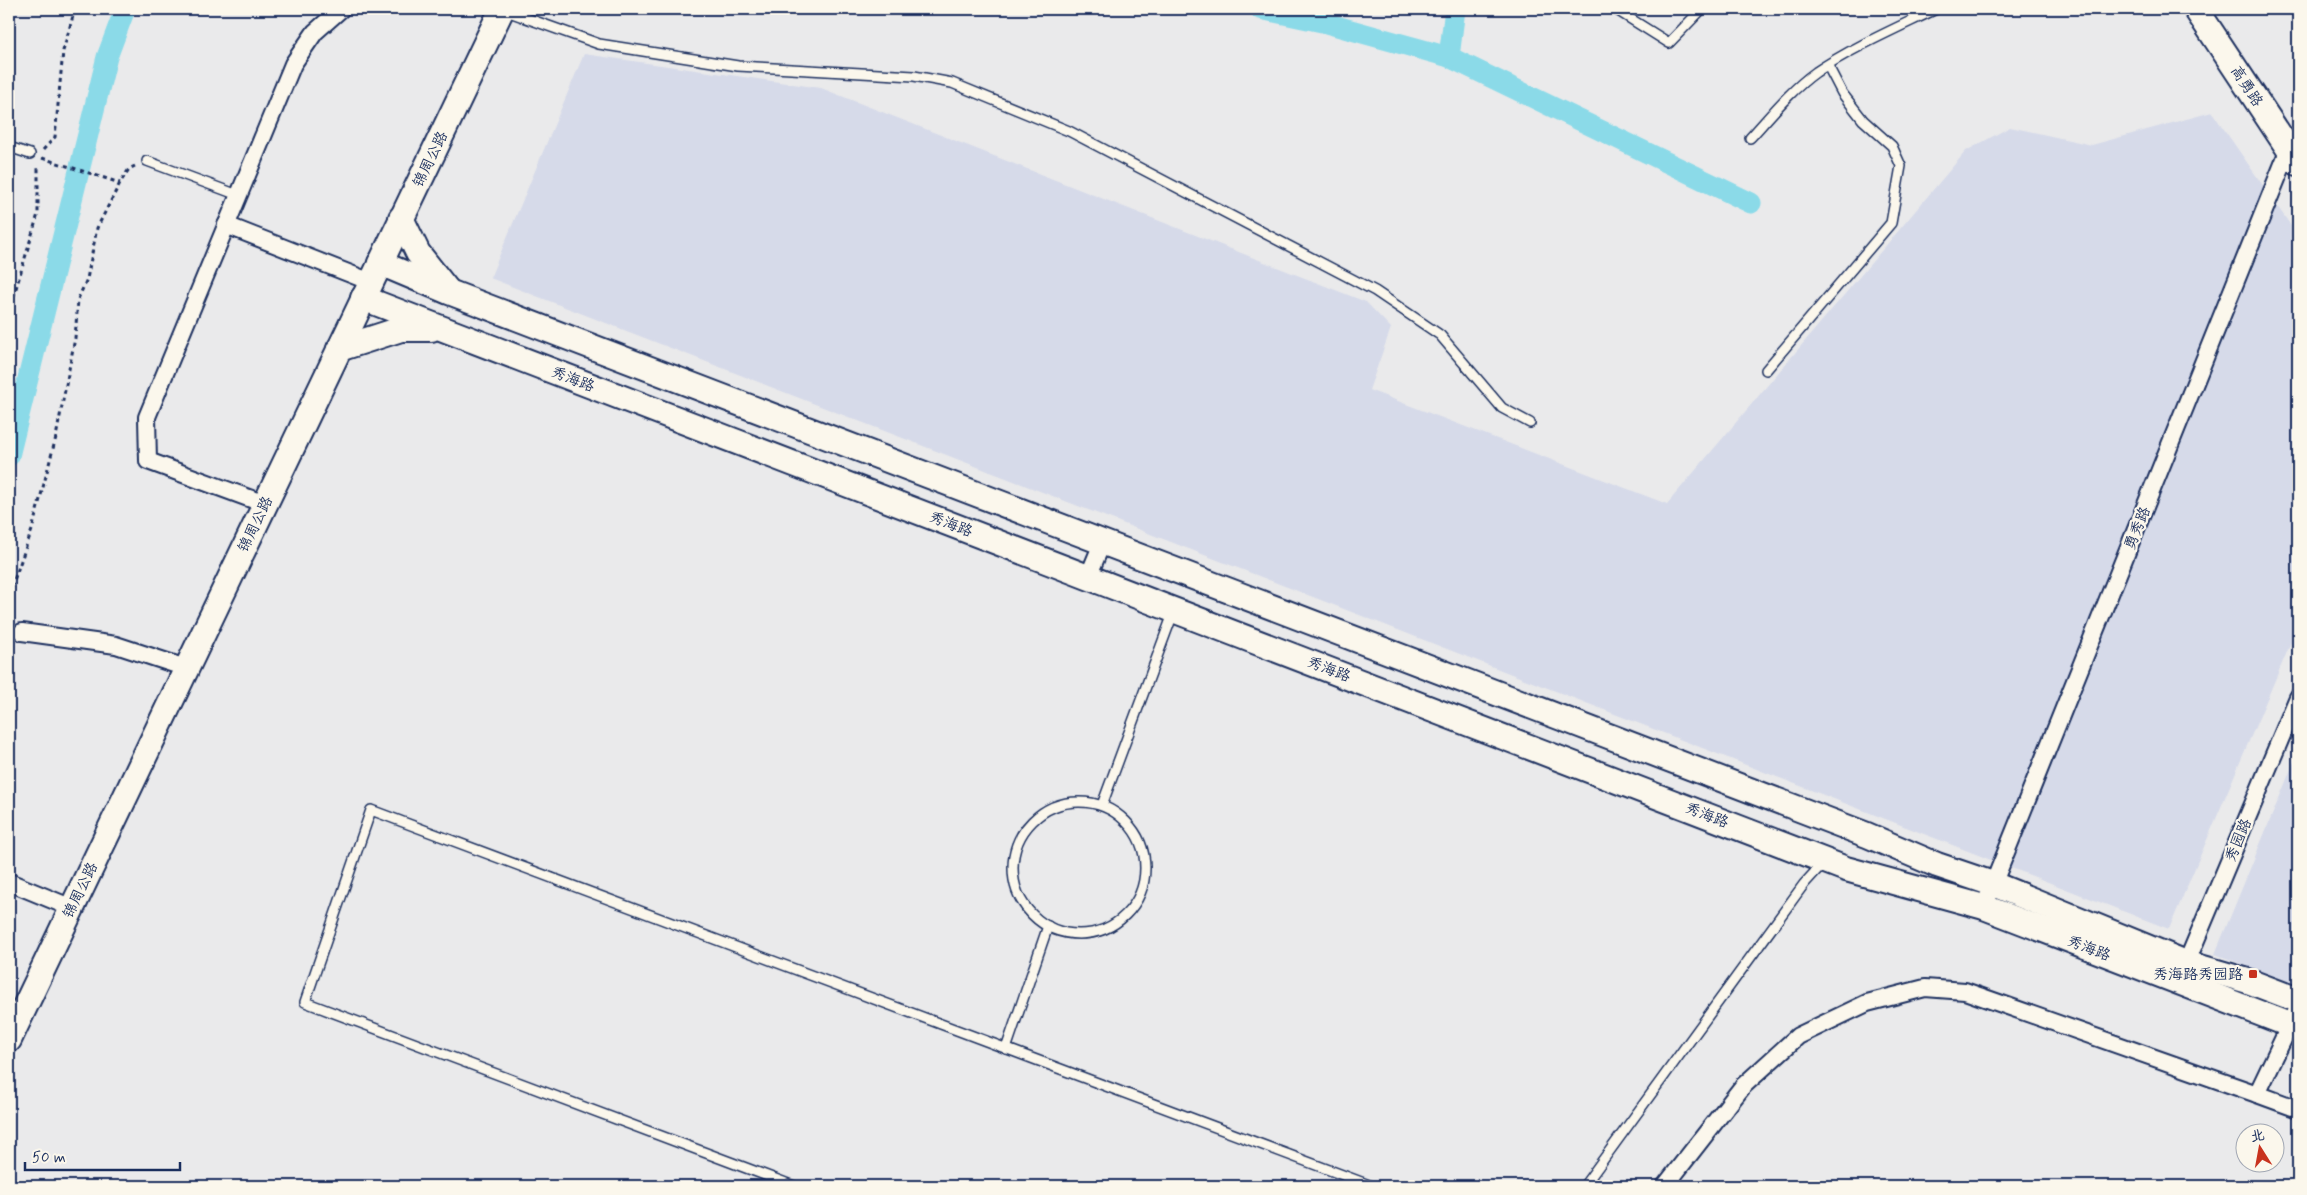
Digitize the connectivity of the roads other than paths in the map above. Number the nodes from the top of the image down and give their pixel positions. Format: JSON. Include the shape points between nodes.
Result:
{"nodes":[{"id":1,"x":341,"y":9,"type":"edge"},
{"id":2,"x":501,"y":9,"type":"edge"},
{"id":3,"x":1615,"y":9,"type":"edge"},
{"id":4,"x":1702,"y":9,"type":"edge"},
{"id":5,"x":1936,"y":9,"type":"edge"},
{"id":6,"x":2203,"y":10,"type":"edge"},
{"id":7,"x":1828,"y":66,"type":"junction"},
{"id":8,"x":1750,"y":138,"type":"dead end"},
{"id":9,"x":9,"y":147,"type":"edge"},
{"id":10,"x":34,"y":155,"type":"road end"},
{"id":11,"x":2294,"y":156,"type":"edge"},
{"id":12,"x":147,"y":162,"type":"road end"},
{"id":13,"x":238,"y":195,"type":"junction"},
{"id":14,"x":401,"y":218,"type":"junction"},
{"id":15,"x":226,"y":225,"type":"junction"},
{"id":16,"x":372,"y":281,"type":"junction"},
{"id":17,"x":449,"y":292,"type":"junction"},
{"id":18,"x":444,"y":329,"type":"junction"},
{"id":19,"x":339,"y":350,"type":"junction"},
{"id":20,"x":1766,"y":370,"type":"dead end"},
{"id":21,"x":1530,"y":423,"type":"dead end"},
{"id":22,"x":265,"y":504,"type":"junction"},
{"id":23,"x":1103,"y":541,"type":"junction"},
{"id":24,"x":1088,"y":577,"type":"junction"},
{"id":25,"x":1174,"y":610,"type":"junction"},
{"id":26,"x":22,"y":632,"type":"dead end"},
{"id":27,"x":186,"y":668,"type":"junction"},
{"id":28,"x":2298,"y":697,"type":"edge"},
{"id":29,"x":1102,"y":805,"type":"junction"},
{"id":30,"x":1825,"y":861,"type":"junction"},
{"id":31,"x":9,"y":882,"type":"edge"},
{"id":32,"x":1993,"y":884,"type":"junction"},
{"id":33,"x":1984,"y":907,"type":"junction"},
{"id":34,"x":72,"y":908,"type":"junction"},
{"id":35,"x":1048,"y":926,"type":"junction"},
{"id":36,"x":2182,"y":973,"type":"junction"},
{"id":37,"x":2298,"y":1000,"type":"edge"},
{"id":38,"x":2296,"y":1021,"type":"edge"},
{"id":39,"x":9,"y":1040,"type":"edge"},
{"id":40,"x":1006,"y":1049,"type":"junction"},
{"id":41,"x":2257,"y":1094,"type":"junction"},
{"id":42,"x":2298,"y":1109,"type":"edge"},
{"id":43,"x":794,"y":1186,"type":"edge"},
{"id":44,"x":1372,"y":1186,"type":"edge"},
{"id":45,"x":1584,"y":1186,"type":"edge"},
{"id":46,"x":1665,"y":1186,"type":"edge"}],
"edges":[{"from":1,"to":13,"type":"street","via":[[315,32],[293,64]]},
{"from":2,"to":14,"type":"main road","name":"锦周公路"},
{"from":2,"to":21,"type":"lane","via":[[599,44],[738,66],[914,76],[952,83],[1069,130],[1375,291],[1440,335],[1502,408]]},
{"from":3,"to":4,"type":"lane","via":[[1669,43]]},
{"from":5,"to":7,"type":"lane"},
{"from":6,"to":11,"type":"main road","name":"高勇路"},
{"from":7,"to":8,"type":"lane","via":[[1816,72],[1789,96]]},
{"from":7,"to":20,"type":"lane","via":[[1842,93],[1863,120],[1892,146],[1902,166],[1891,223]]},
{"from":9,"to":10,"type":"lane"},
{"from":11,"to":32,"type":"street","name":"勇秀路"},
{"from":12,"to":13,"type":"lane"},
{"from":13,"to":15,"type":"street"},
{"from":14,"to":16,"type":"main road","name":"锦周公路"},
{"from":14,"to":17,"type":"main road","via":[[418,253]]},
{"from":15,"to":16,"type":"street"},
{"from":15,"to":22,"type":"street","via":[[147,416],[148,461]]},
{"from":16,"to":17,"type":"main road","name":"秀海路"},
{"from":16,"to":18,"type":"main road","name":"秀海路"},
{"from":16,"to":19,"type":"main road","name":"锦周公路"},
{"from":17,"to":23,"type":"main road","name":"秀海路"},
{"from":18,"to":19,"type":"main road","via":[[401,329]]},
{"from":18,"to":24,"type":"main road","name":"秀海路"},
{"from":19,"to":22,"type":"main road","name":"锦周公路"},
{"from":22,"to":27,"type":"main road","name":"锦周公路"},
{"from":23,"to":24,"type":"street"},
{"from":23,"to":32,"type":"main road","name":"秀海路"},
{"from":24,"to":25,"type":"main road","name":"秀海路"},
{"from":25,"to":29,"type":"lane"},
{"from":25,"to":30,"type":"main road","name":"秀海路"},
{"from":26,"to":27,"type":"street","via":[[116,645]]},
{"from":27,"to":34,"type":"main road","name":"锦周公路"},
{"from":28,"to":36,"type":"street","name":"秀园路"},
{"from":29,"to":35,"type":"lane","via":[[1080,801],[1059,804],[1039,815],[1024,831],[1015,851],[1013,873],[1019,894],[1031,912]]},
{"from":29,"to":35,"type":"lane","via":[[1120,815],[1135,831],[1144,851],[1146,873],[1140,893],[1129,912],[1112,925],[1091,933],[1069,933]]},
{"from":30,"to":33,"type":"main road","name":"秀海路"},
{"from":30,"to":45,"type":"lane","via":[[1798,892]]},
{"from":31,"to":34,"type":"street"},
{"from":32,"to":33,"type":"street","name":"勇秀路"},
{"from":32,"to":36,"type":"main road","name":"秀海路"},
{"from":33,"to":36,"type":"main road","name":"秀海路"},
{"from":34,"to":39,"type":"main road","name":"锦周公路"},
{"from":35,"to":40,"type":"lane"},
{"from":36,"to":37,"type":"main road","name":"秀海路","via":[[2248,981]]},
{"from":36,"to":38,"type":"main road","name":"秀海路"},
{"from":38,"to":41,"type":"street"},
{"from":40,"to":43,"type":"lane","via":[[371,810],[305,1002]]},
{"from":40,"to":44,"type":"lane"},
{"from":41,"to":42,"type":"street"},
{"from":41,"to":46,"type":"street","via":[[1966,991],[1925,988],[1866,1003],[1798,1036],[1742,1086]]}]}
